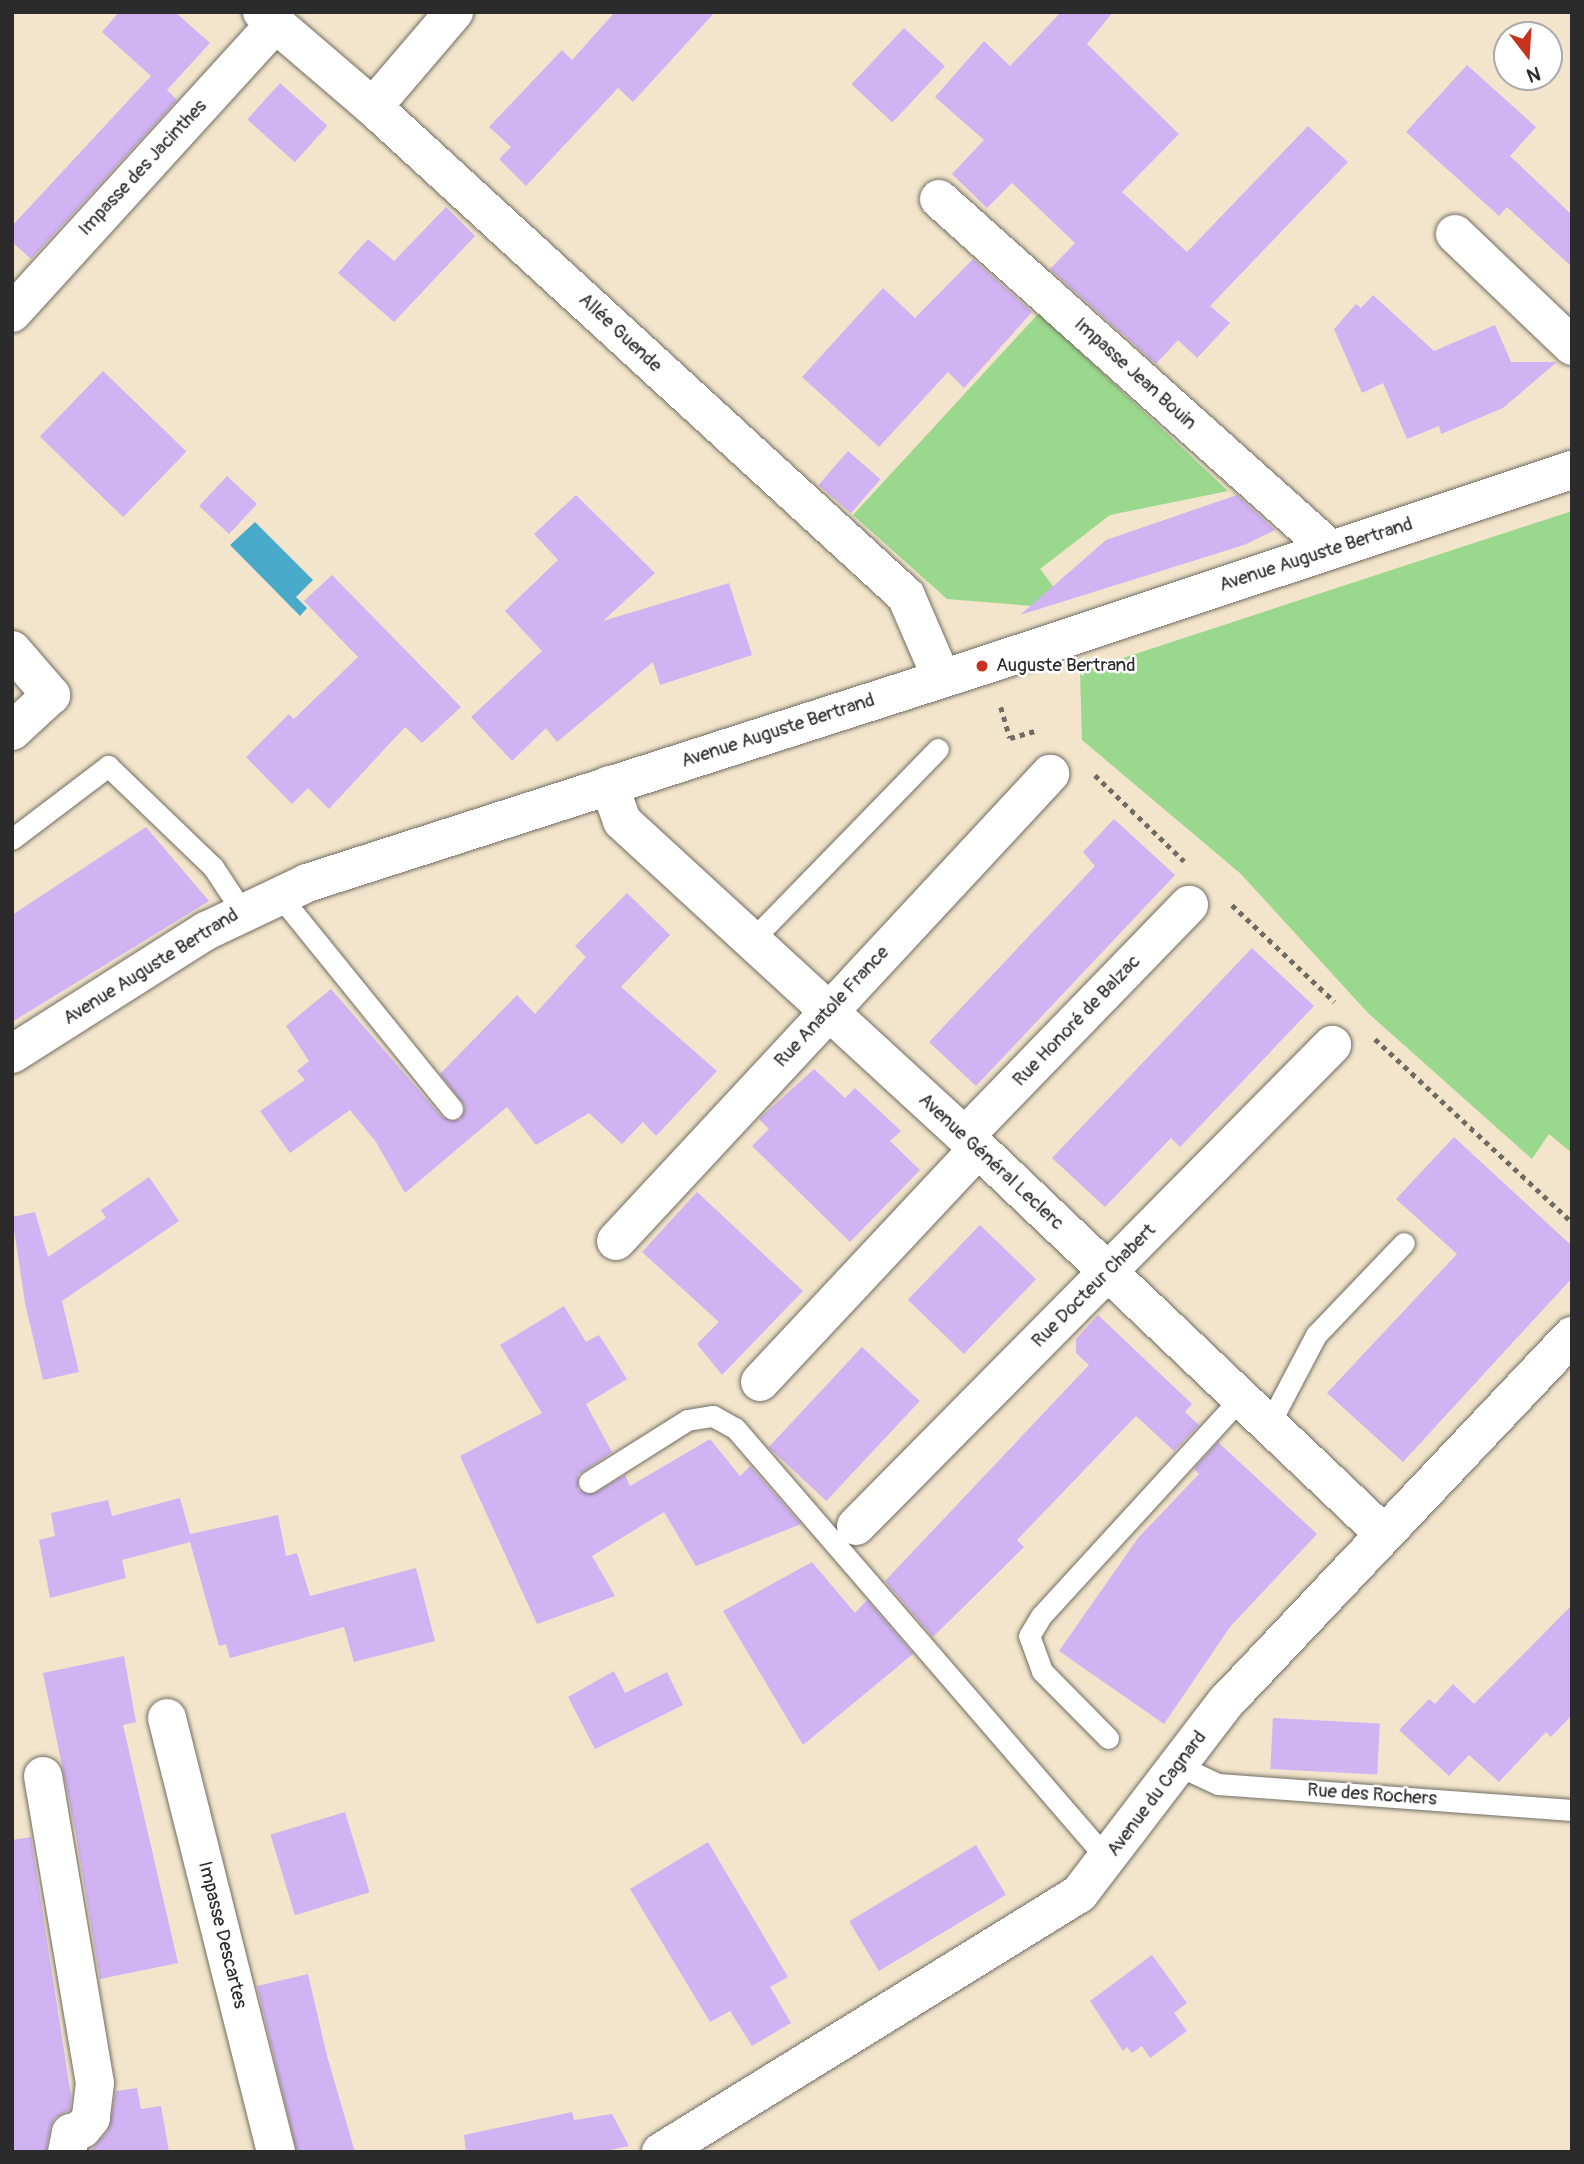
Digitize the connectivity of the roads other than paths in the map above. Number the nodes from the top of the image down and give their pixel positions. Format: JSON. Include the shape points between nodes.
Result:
{"nodes":[{"id":1,"x":454,"y":12,"type":"edge"},
{"id":2,"x":269,"y":18,"type":"edge"},
{"id":3,"x":373,"y":107,"type":"junction"},
{"id":4,"x":939,"y":199,"type":"dead end"},
{"id":5,"x":1455,"y":234,"type":"dead end"},
{"id":6,"x":12,"y":313,"type":"edge"},
{"id":7,"x":1572,"y":346,"type":"edge"},
{"id":8,"x":1572,"y":470,"type":"edge"},
{"id":9,"x":1331,"y":550,"type":"junction"},
{"id":10,"x":12,"y":650,"type":"edge"},
{"id":11,"x":942,"y":679,"type":"junction"},
{"id":12,"x":12,"y":731,"type":"edge"},
{"id":13,"x":938,"y":749,"type":"dead end"},
{"id":14,"x":1050,"y":774,"type":"dead end"},
{"id":15,"x":609,"y":785,"type":"junction"},
{"id":16,"x":12,"y":839,"type":"edge"},
{"id":17,"x":279,"y":895,"type":"junction"},
{"id":18,"x":1189,"y":905,"type":"dead end"},
{"id":19,"x":242,"y":911,"type":"junction"},
{"id":20,"x":753,"y":939,"type":"junction"},
{"id":21,"x":828,"y":1011,"type":"junction"},
{"id":22,"x":1332,"y":1045,"type":"dead end"},
{"id":23,"x":12,"y":1054,"type":"edge"},
{"id":24,"x":452,"y":1109,"type":"dead end"},
{"id":25,"x":972,"y":1143,"type":"junction"},
{"id":26,"x":615,"y":1241,"type":"dead end"},
{"id":27,"x":1404,"y":1243,"type":"dead end"},
{"id":28,"x":1107,"y":1273,"type":"junction"},
{"id":29,"x":1572,"y":1336,"type":"edge"},
{"id":30,"x":760,"y":1382,"type":"dead end"},
{"id":31,"x":1240,"y":1399,"type":"junction"},
{"id":32,"x":1268,"y":1426,"type":"junction"},
{"id":33,"x":589,"y":1482,"type":"dead end"},
{"id":34,"x":856,"y":1526,"type":"dead end"},
{"id":35,"x":1384,"y":1534,"type":"junction"},
{"id":36,"x":167,"y":1718,"type":"dead end"},
{"id":37,"x":1108,"y":1738,"type":"dead end"},
{"id":38,"x":1177,"y":1765,"type":"junction"},
{"id":39,"x":43,"y":1776,"type":"dead end"},
{"id":40,"x":1572,"y":1810,"type":"edge"},
{"id":41,"x":1108,"y":1860,"type":"junction"},
{"id":42,"x":67,"y":2152,"type":"edge"},
{"id":43,"x":276,"y":2152,"type":"edge"},
{"id":44,"x":661,"y":2152,"type":"edge"}],
"edges":[{"from":1,"to":3,"type":"street"},
{"from":2,"to":3,"type":"street","name":"Allée Guende"},
{"from":2,"to":6,"type":"street","name":"Impasse des Jacinthes"},
{"from":3,"to":11,"type":"street","name":"Allée Guende","via":[[906,596]]},
{"from":4,"to":9,"type":"street","name":"Impasse Jean Bouin"},
{"from":5,"to":7,"type":"street"},
{"from":8,"to":9,"type":"street","name":"Avenue Auguste Bertrand"},
{"from":9,"to":11,"type":"street","name":"Avenue Auguste Bertrand"},
{"from":10,"to":12,"type":"street","via":[[51,695]]},
{"from":11,"to":15,"type":"street","name":"Avenue Auguste Bertrand"},
{"from":13,"to":20,"type":"lane"},
{"from":14,"to":21,"type":"street","name":"Rue Anatole France"},
{"from":15,"to":17,"type":"street","name":"Avenue Auguste Bertrand"},
{"from":15,"to":20,"type":"street","name":"Avenue Général Leclerc","via":[[622,821]]},
{"from":16,"to":19,"type":"lane","via":[[108,766],[213,867]]},
{"from":17,"to":19,"type":"street","name":"Avenue Auguste Bertrand"},
{"from":17,"to":24,"type":"lane"},
{"from":18,"to":25,"type":"street","name":"Rue Honoré de Balzac"},
{"from":19,"to":23,"type":"street","name":"Avenue Auguste Bertrand"},
{"from":20,"to":21,"type":"street","name":"Avenue Général Leclerc"},
{"from":21,"to":25,"type":"street","name":"Avenue Général Leclerc"},
{"from":21,"to":26,"type":"street","name":"Rue Anatole France"},
{"from":22,"to":28,"type":"street","name":"Rue Docteur Chabert"},
{"from":25,"to":28,"type":"street","name":"Avenue Général Leclerc"},
{"from":25,"to":30,"type":"street","name":"Rue Honoré de Balzac"},
{"from":27,"to":32,"type":"lane","via":[[1317,1335]]},
{"from":28,"to":31,"type":"street","name":"Avenue Général Leclerc"},
{"from":28,"to":34,"type":"street","name":"Rue Docteur Chabert"},
{"from":29,"to":35,"type":"street","name":"Avenue du Cagnard"},
{"from":31,"to":32,"type":"street","name":"Avenue Général Leclerc"},
{"from":31,"to":37,"type":"lane","via":[[1041,1616],[1029,1636],[1042,1671]]},
{"from":32,"to":35,"type":"street","name":"Avenue Général Leclerc"},
{"from":33,"to":41,"type":"lane","via":[[687,1420],[713,1416],[735,1428]]},
{"from":35,"to":38,"type":"street","name":"Avenue du Cagnard","via":[[1226,1702]]},
{"from":36,"to":43,"type":"street","name":"Impasse Descartes"},
{"from":38,"to":40,"type":"lane","name":"Rue des Rochers","via":[[1219,1784]]},
{"from":38,"to":41,"type":"street","name":"Avenue du Cagnard"},
{"from":39,"to":42,"type":"street","via":[[95,2083],[92,2118],[71,2133]]},
{"from":41,"to":44,"type":"street","name":"Avenue du Cagnard","via":[[1079,1894]]}]}
